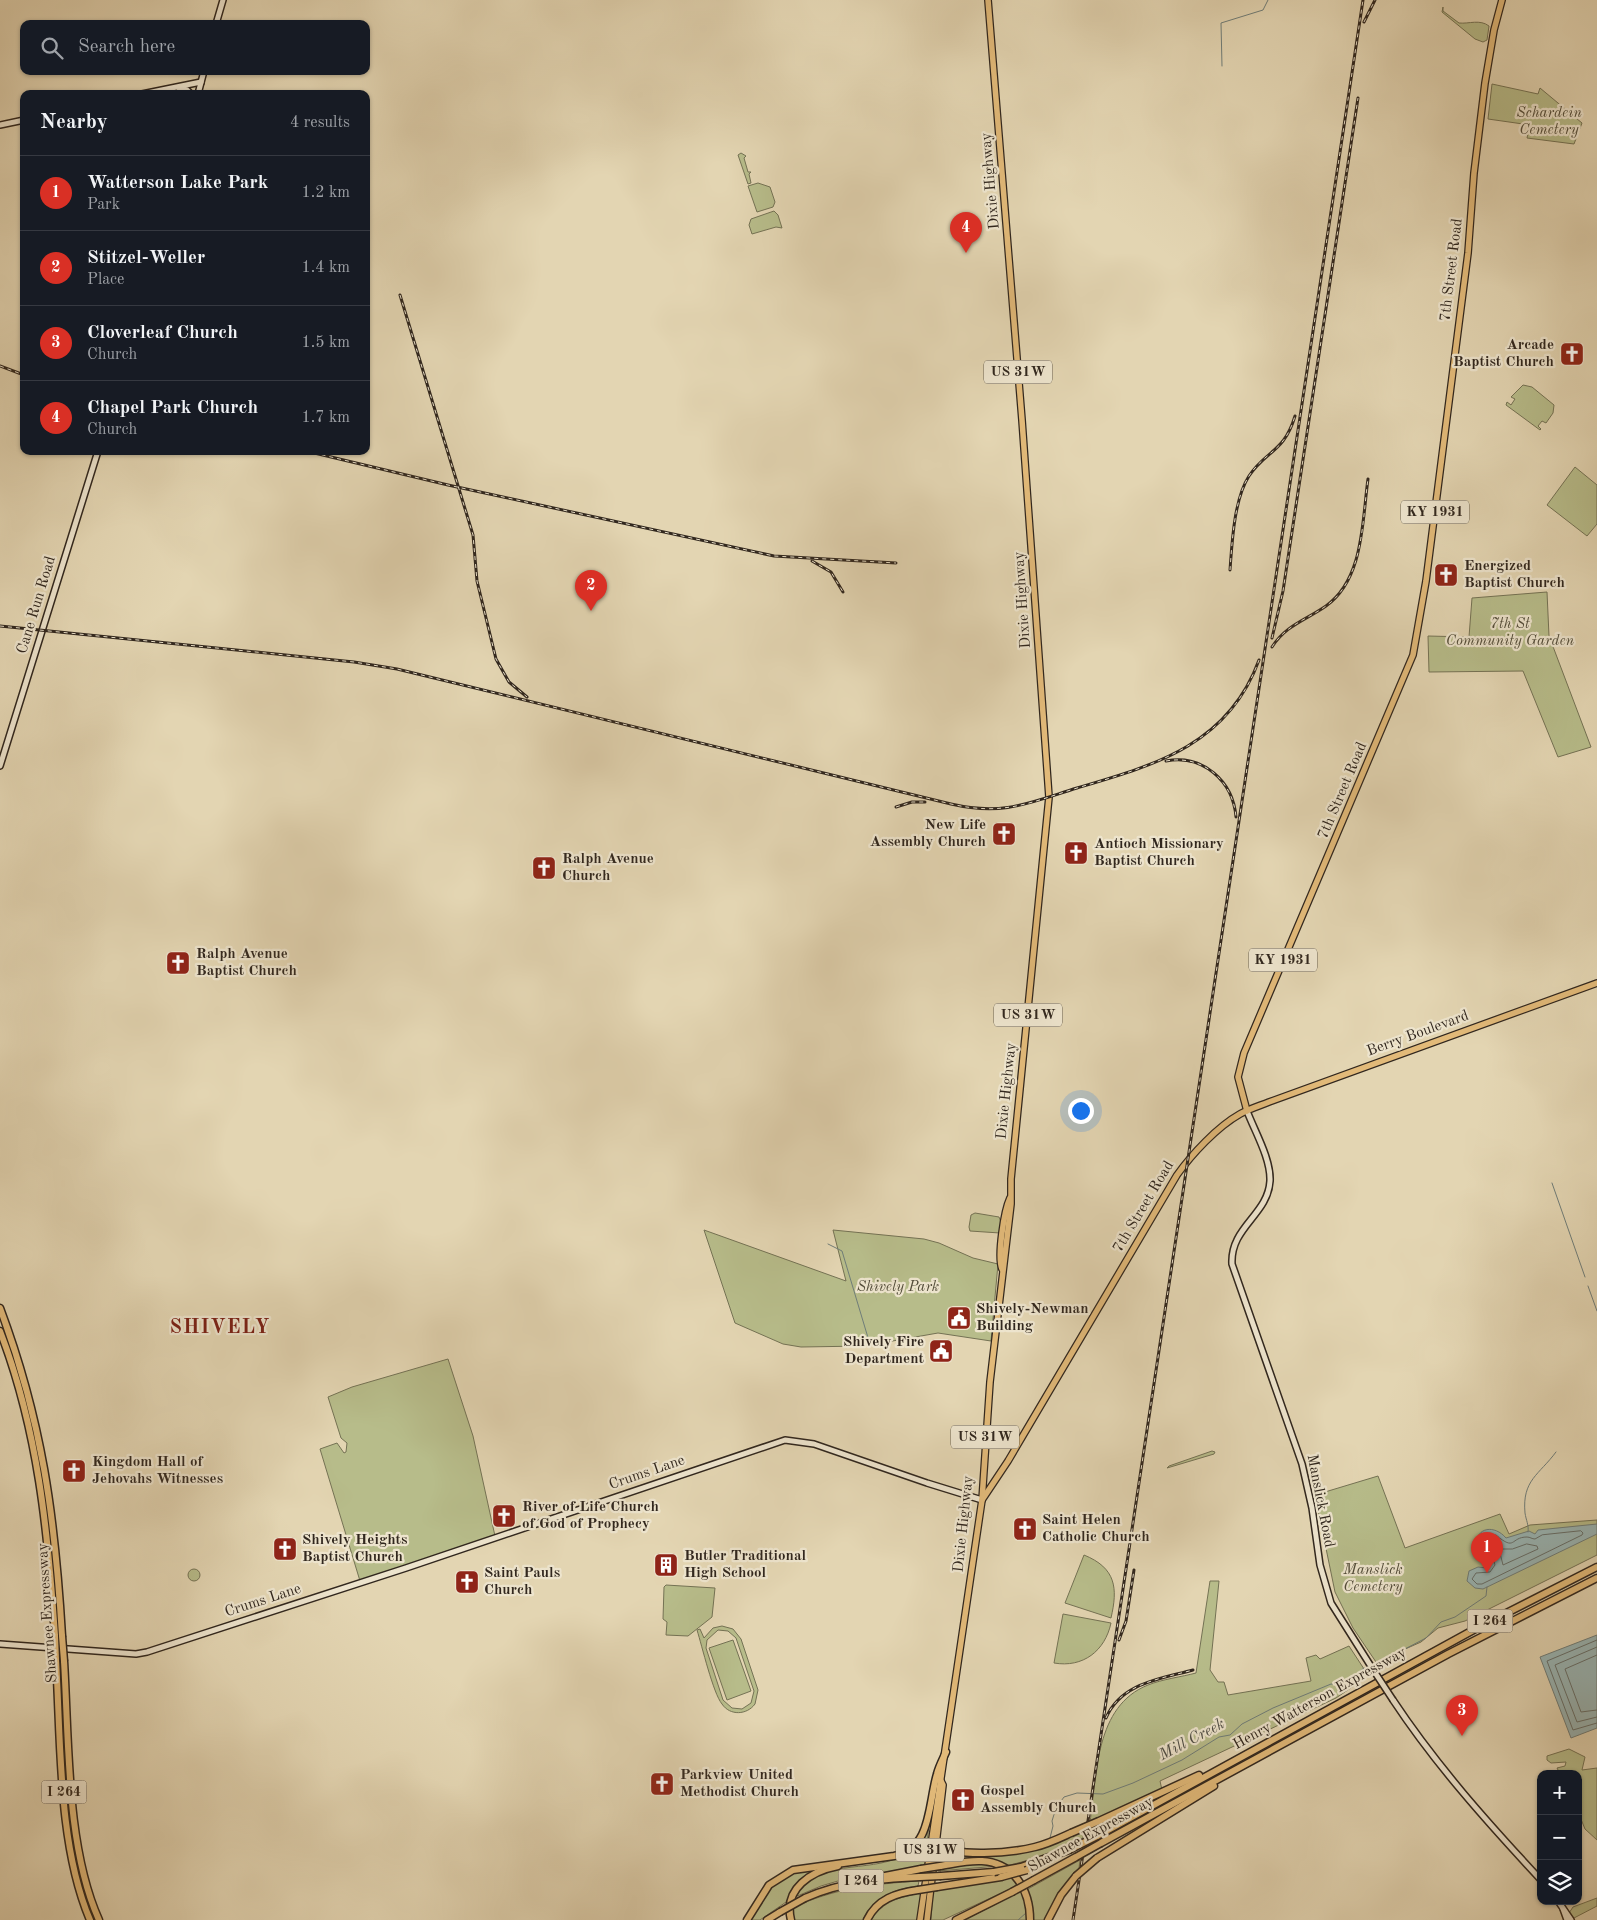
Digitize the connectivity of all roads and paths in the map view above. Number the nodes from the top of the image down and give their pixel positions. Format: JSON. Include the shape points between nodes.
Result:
{"nodes":[{"id":1,"x":223,"y":0,"type":"edge"},
{"id":2,"x":988,"y":0,"type":"edge"},
{"id":3,"x":1502,"y":0,"type":"edge"},
{"id":4,"x":217,"y":20,"type":"edge"},
{"id":5,"x":203,"y":75,"type":"edge"},
{"id":6,"x":201,"y":82,"type":"junction"},
{"id":7,"x":168,"y":88,"type":"junction"},
{"id":8,"x":159,"y":90,"type":"edge"},
{"id":9,"x":185,"y":90,"type":"edge"},
{"id":10,"x":199,"y":90,"type":"edge"},
{"id":11,"x":20,"y":121,"type":"edge"},
{"id":12,"x":0,"y":125,"type":"edge"},
{"id":13,"x":97,"y":455,"type":"edge"},
{"id":14,"x":0,"y":766,"type":"edge"},
{"id":15,"x":1597,"y":983,"type":"edge"},
{"id":16,"x":1247,"y":1111,"type":"junction"},
{"id":17,"x":0,"y":1308,"type":"edge"},
{"id":18,"x":0,"y":1331,"type":"edge"},
{"id":19,"x":982,"y":1500,"type":"junction"},
{"id":20,"x":1597,"y":1567,"type":"edge"},
{"id":21,"x":1597,"y":1578,"type":"edge"},
{"id":22,"x":0,"y":1644,"type":"edge"},
{"id":23,"x":946,"y":1752,"type":"junction"},
{"id":24,"x":1222,"y":1767,"type":"junction"},
{"id":25,"x":1237,"y":1770,"type":"junction"},
{"id":26,"x":941,"y":1781,"type":"junction"},
{"id":27,"x":936,"y":1844,"type":"junction"},
{"id":28,"x":1056,"y":1856,"type":"joint"},
{"id":29,"x":866,"y":1860,"type":"junction"},
{"id":30,"x":1024,"y":1868,"type":"junction"},
{"id":31,"x":1537,"y":1876,"type":"edge"},
{"id":32,"x":876,"y":1879,"type":"junction"},
{"id":33,"x":1561,"y":1905,"type":"edge"},
{"id":34,"x":1563,"y":1908,"type":"junction"},
{"id":35,"x":90,"y":1920,"type":"edge"},
{"id":36,"x":99,"y":1920,"type":"edge"},
{"id":37,"x":747,"y":1920,"type":"edge"},
{"id":38,"x":767,"y":1920,"type":"edge"},
{"id":39,"x":791,"y":1920,"type":"edge"},
{"id":40,"x":867,"y":1920,"type":"edge"},
{"id":41,"x":920,"y":1920,"type":"edge"},
{"id":42,"x":927,"y":1920,"type":"edge"},
{"id":43,"x":956,"y":1920,"type":"edge"},
{"id":44,"x":1030,"y":1920,"type":"edge"},
{"id":45,"x":1048,"y":1920,"type":"edge"},
{"id":46,"x":1567,"y":1920,"type":"edge"},
{"id":47,"x":1571,"y":1920,"type":"edge"}],
"edges":[{"from":1,"to":4,"type":"main road"},
{"from":2,"to":19,"type":"main road","name":"Dixie Highway","number":"US 31W","via":[[1048,797],[986,1421]]},
{"from":3,"to":16,"type":"main road","name":"7th Street Road","number":"KY 1931","via":[[1485,83],[1468,253],[1427,573],[1413,655],[1241,1060],[1238,1081]]},
{"from":5,"to":6,"type":"main road"},
{"from":6,"to":7,"type":"main road"},
{"from":6,"to":10,"type":"main road"},
{"from":7,"to":8,"type":"main road"},
{"from":7,"to":9,"type":"main road"},
{"from":11,"to":12,"type":"main road"},
{"from":13,"to":14,"type":"main road","name":"Cane Run Road"},
{"from":15,"to":16,"type":"main road","name":"Berry Boulevard"},
{"from":16,"to":19,"type":"main road","name":"7th Street Road","via":[[1211,1137],[1177,1175]]},
{"from":16,"to":31,"type":"main road","name":"Manslick Road","number":"KY 1931","bridge":true,"via":[[1270,1182],[1264,1202],[1235,1240],[1232,1264],[1302,1464],[1320,1565],[1331,1603],[1423,1746]]},
{"from":17,"to":36,"type":"highway","name":"Shawnee Expressway","number":"I 264","bridge":true,"via":[[43,1452],[54,1524],[76,1837],[84,1881]]},
{"from":18,"to":35,"type":"highway","name":"Shawnee Expressway","number":"I 264","bridge":true,"via":[[24,1407],[37,1464],[49,1550],[68,1832],[78,1887]]},
{"from":19,"to":22,"type":"main road","name":"Crums Lane","via":[[814,1444],[785,1440],[147,1652],[136,1654]]},
{"from":19,"to":23,"type":"main road","name":"Dixie Highway","number":"US 31W"},
{"from":20,"to":24,"type":"highway","name":"Henry Watterson Expressway","number":"I 264","via":[[1493,1619]]},
{"from":21,"to":25,"type":"highway","name":"Henry Watterson Expressway","number":"I 264","via":[[1465,1645]]},
{"from":23,"to":26,"type":"main road","name":"Dixie Highway","number":"US 31W"},
{"from":23,"to":29,"type":"highway","via":[[937,1773],[919,1842],[903,1854]]},
{"from":24,"to":27,"type":"highway","bridge":true,"via":[[1037,1846],[1011,1851],[950,1850]]},
{"from":24,"to":28,"type":"highway","name":"Henry Watterson Expressway","number":"I 264","bridge":true},
{"from":25,"to":43,"type":"highway","name":"Shawnee Expressway","number":"I 264","bridge":true},
{"from":25,"to":45,"type":"highway","bridge":true,"via":[[1098,1858],[1076,1876]]},
{"from":26,"to":27,"type":"main road","name":"Dixie Highway","number":"US 31W"},
{"from":26,"to":41,"type":"main road","name":"Dixie Highway","number":"US 31W"},
{"from":27,"to":42,"type":"main road","name":"Dixie Highway","number":"US 31W"},
{"from":28,"to":30,"type":"highway","name":"Shawnee Expressway","number":"I 264"},
{"from":29,"to":37,"type":"highway","via":[[803,1867],[786,1873],[763,1892]]},
{"from":29,"to":39,"type":"highway","via":[[825,1869],[808,1877],[794,1892]]},
{"from":30,"to":32,"type":"highway","name":"Shawnee Expressway","number":"I 264","bridge":true},
{"from":30,"to":40,"type":"highway","bridge":true,"via":[[1001,1877],[899,1894],[883,1901]]},
{"from":32,"to":38,"type":"highway","name":"Shawnee Expressway","number":"I 264","bridge":true,"via":[[841,1885],[805,1898]]},
{"from":32,"to":44,"type":"highway","bridge":true,"via":[[887,1874],[983,1860],[1002,1866],[1016,1877],[1025,1890]]},
{"from":33,"to":34,"type":"main road"},
{"from":34,"to":46,"type":"main road"},
{"from":34,"to":47,"type":"main road"}]}
